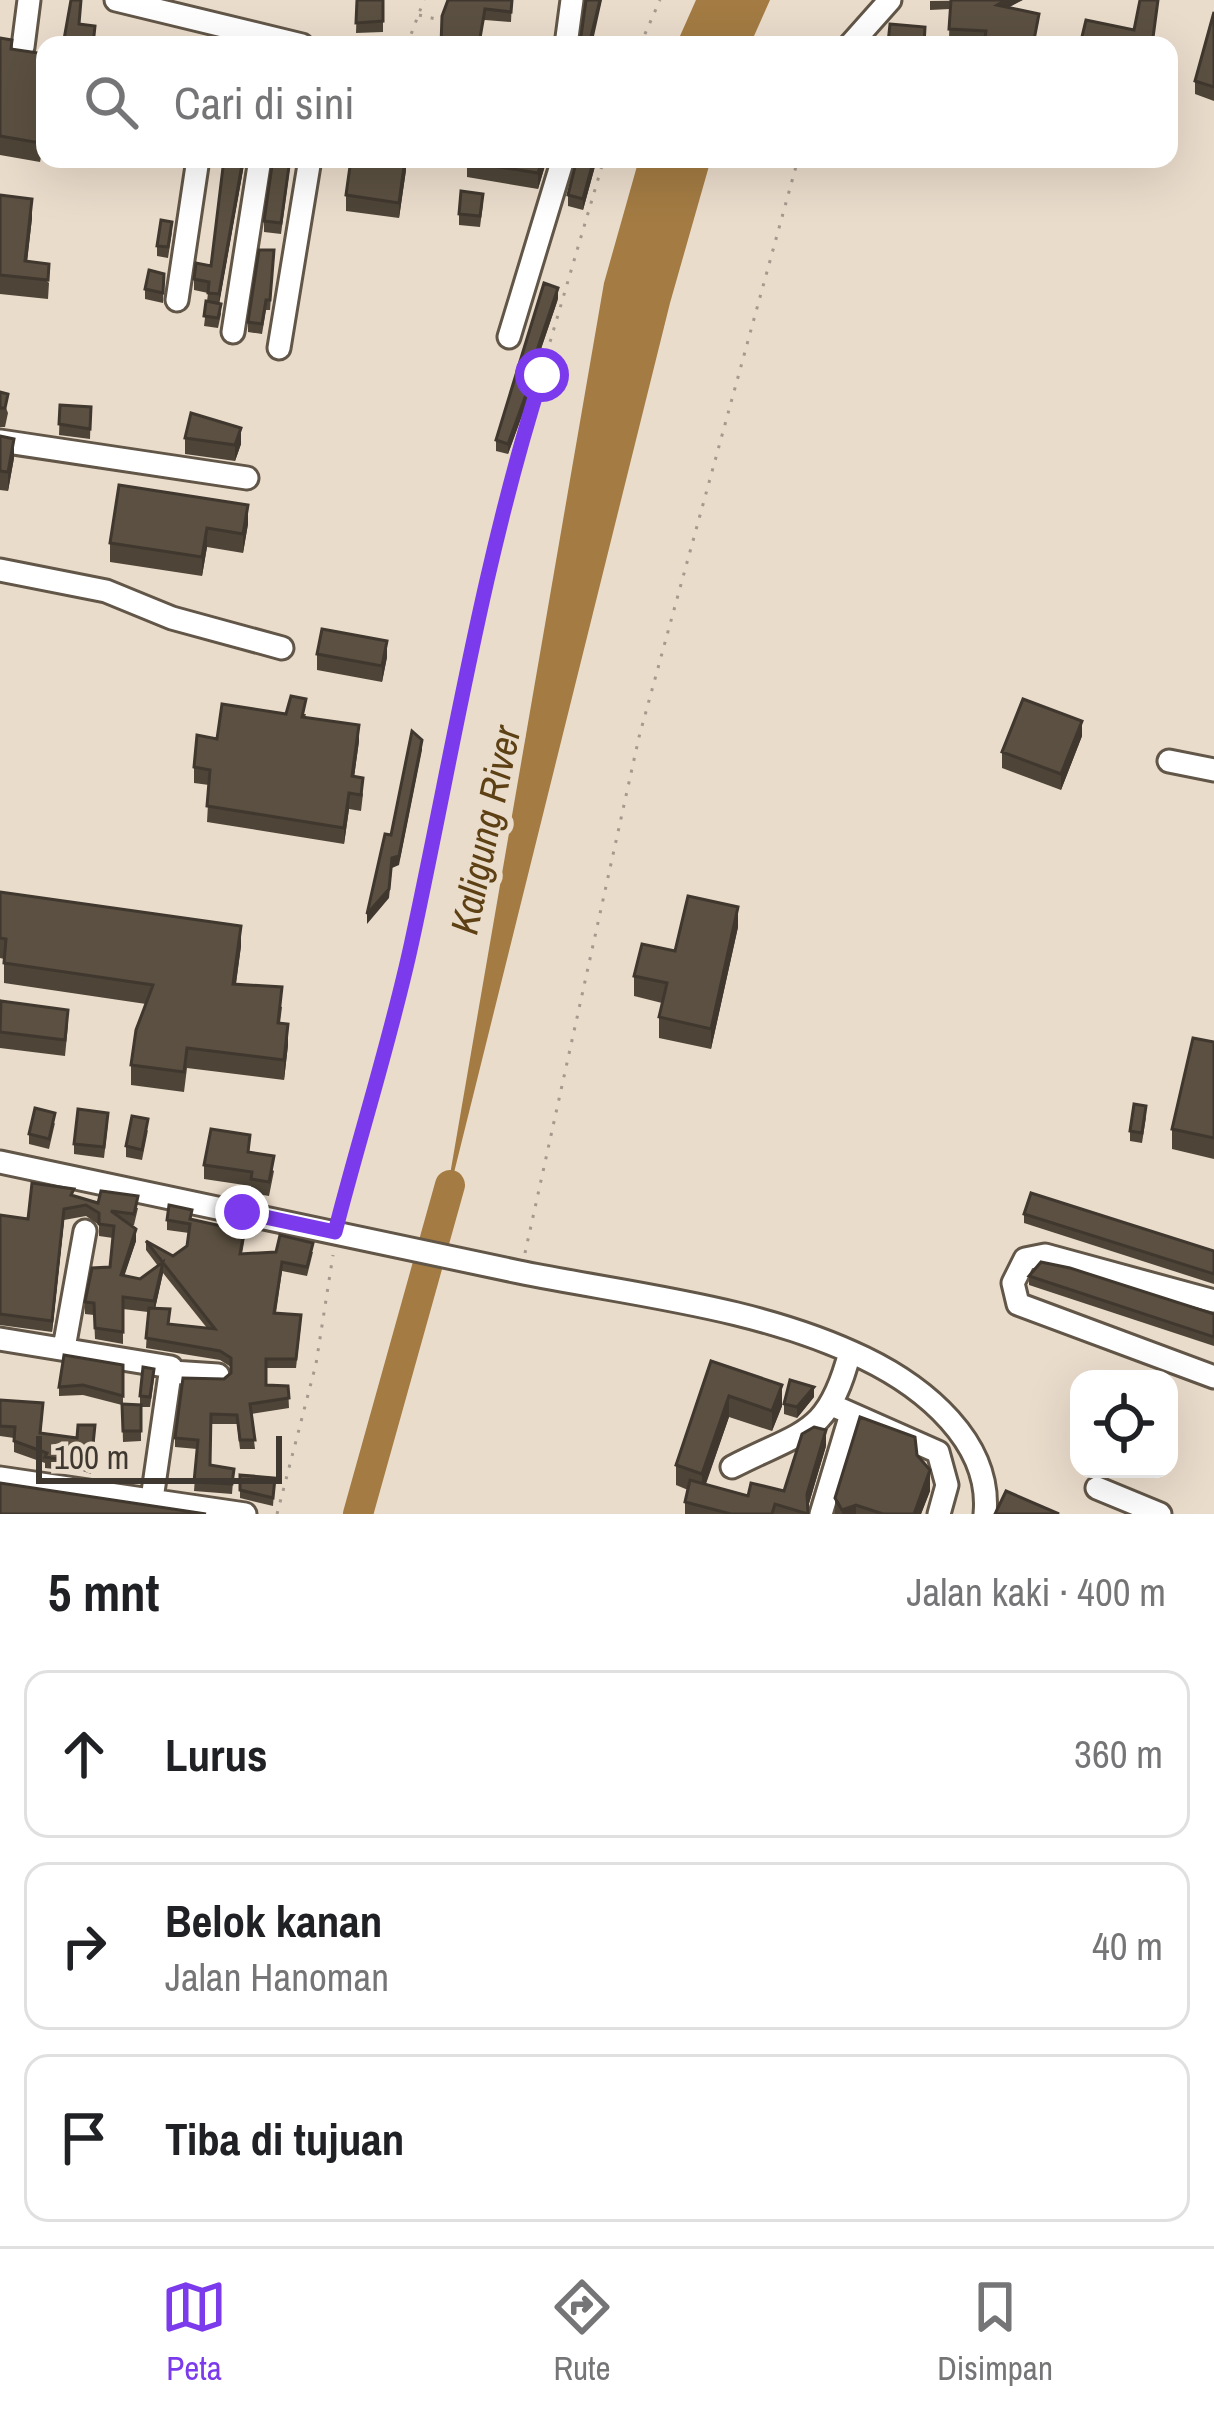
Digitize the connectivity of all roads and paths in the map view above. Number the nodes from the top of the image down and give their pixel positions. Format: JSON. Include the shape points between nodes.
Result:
{"nodes":[{"id":1,"x":29,"y":0,"type":"edge"},
{"id":2,"x":116,"y":0,"type":"edge"},
{"id":3,"x":424,"y":0,"type":"edge"},
{"id":4,"x":572,"y":0,"type":"edge"},
{"id":5,"x":660,"y":0,"type":"edge"},
{"id":6,"x":890,"y":0,"type":"edge"},
{"id":7,"x":191,"y":9,"type":"edge"},
{"id":8,"x":419,"y":15,"type":"junction"},
{"id":9,"x":449,"y":15,"type":"edge"},
{"id":10,"x":217,"y":35,"type":"edge"},
{"id":11,"x":411,"y":36,"type":"edge"},
{"id":12,"x":567,"y":36,"type":"edge"},
{"id":13,"x":644,"y":36,"type":"edge"},
{"id":14,"x":858,"y":36,"type":"edge"},
{"id":15,"x":23,"y":47,"type":"edge"},
{"id":16,"x":197,"y":168,"type":"edge"},
{"id":17,"x":259,"y":168,"type":"edge"},
{"id":18,"x":309,"y":168,"type":"edge"},
{"id":19,"x":560,"y":168,"type":"edge"},
{"id":20,"x":601,"y":168,"type":"edge"},
{"id":21,"x":797,"y":168,"type":"edge"},
{"id":22,"x":177,"y":300,"type":"dead end"},
{"id":23,"x":232,"y":332,"type":"dead end"},
{"id":24,"x":509,"y":337,"type":"dead end"},
{"id":25,"x":279,"y":348,"type":"dead end"},
{"id":26,"x":0,"y":441,"type":"edge"},
{"id":27,"x":248,"y":478,"type":"dead end"},
{"id":28,"x":0,"y":570,"type":"edge"},
{"id":29,"x":282,"y":648,"type":"dead end"},
{"id":30,"x":1169,"y":761,"type":"dead end"},
{"id":31,"x":1214,"y":770,"type":"edge"},
{"id":32,"x":0,"y":1162,"type":"edge"},
{"id":33,"x":85,"y":1231,"type":"dead end"},
{"id":34,"x":344,"y":1233,"type":"junction"},
{"id":35,"x":520,"y":1272,"type":"junction"},
{"id":36,"x":1214,"y":1301,"type":"edge"},
{"id":37,"x":0,"y":1340,"type":"edge"},
{"id":38,"x":64,"y":1348,"type":"junction"},
{"id":39,"x":850,"y":1352,"type":"junction"},
{"id":40,"x":172,"y":1372,"type":"junction"},
{"id":41,"x":218,"y":1375,"type":"edge"},
{"id":42,"x":1214,"y":1377,"type":"edge"},
{"id":43,"x":843,"y":1410,"type":"junction"},
{"id":44,"x":732,"y":1466,"type":"dead end"},
{"id":45,"x":0,"y":1478,"type":"edge"},
{"id":46,"x":1097,"y":1488,"type":"dead end"},
{"id":47,"x":152,"y":1499,"type":"junction"},
{"id":48,"x":244,"y":1514,"type":"edge"},
{"id":49,"x":277,"y":1514,"type":"edge"},
{"id":50,"x":820,"y":1514,"type":"edge"},
{"id":51,"x":939,"y":1514,"type":"edge"},
{"id":52,"x":985,"y":1514,"type":"edge"},
{"id":53,"x":1160,"y":1514,"type":"edge"}],
"edges":[{"from":1,"to":15,"type":"street"},
{"from":2,"to":7,"type":"street"},
{"from":3,"to":8,"type":"path"},
{"from":4,"to":12,"type":"street"},
{"from":5,"to":13,"type":"path"},
{"from":6,"to":14,"type":"street"},
{"from":7,"to":10,"type":"street"},
{"from":8,"to":9,"type":"path"},
{"from":8,"to":11,"type":"path"},
{"from":16,"to":22,"type":"street"},
{"from":17,"to":23,"type":"street"},
{"from":18,"to":25,"type":"street"},
{"from":19,"to":24,"type":"street"},
{"from":20,"to":34,"type":"path","via":[[514,464]]},
{"from":21,"to":35,"type":"path","via":[[639,737]]},
{"from":26,"to":27,"type":"street"},
{"from":28,"to":29,"type":"street","via":[[106,591]]},
{"from":30,"to":31,"type":"street"},
{"from":32,"to":34,"type":"street"},
{"from":33,"to":38,"type":"street"},
{"from":34,"to":35,"type":"street"},
{"from":34,"to":49,"type":"path"},
{"from":35,"to":39,"type":"street","via":[[681,1302]]},
{"from":36,"to":42,"type":"street","via":[[1045,1256],[1025,1259],[1012,1283],[1018,1304]]},
{"from":37,"to":38,"type":"street"},
{"from":38,"to":40,"type":"street"},
{"from":39,"to":43,"type":"street"},
{"from":39,"to":52,"type":"street","via":[[908,1384],[963,1436],[982,1472]]},
{"from":40,"to":41,"type":"street"},
{"from":40,"to":47,"type":"street"},
{"from":43,"to":44,"type":"street"},
{"from":43,"to":50,"type":"street"},
{"from":43,"to":51,"type":"street","via":[[938,1452],[947,1485]]},
{"from":45,"to":47,"type":"street"},
{"from":46,"to":53,"type":"street"},
{"from":47,"to":48,"type":"street"}]}
